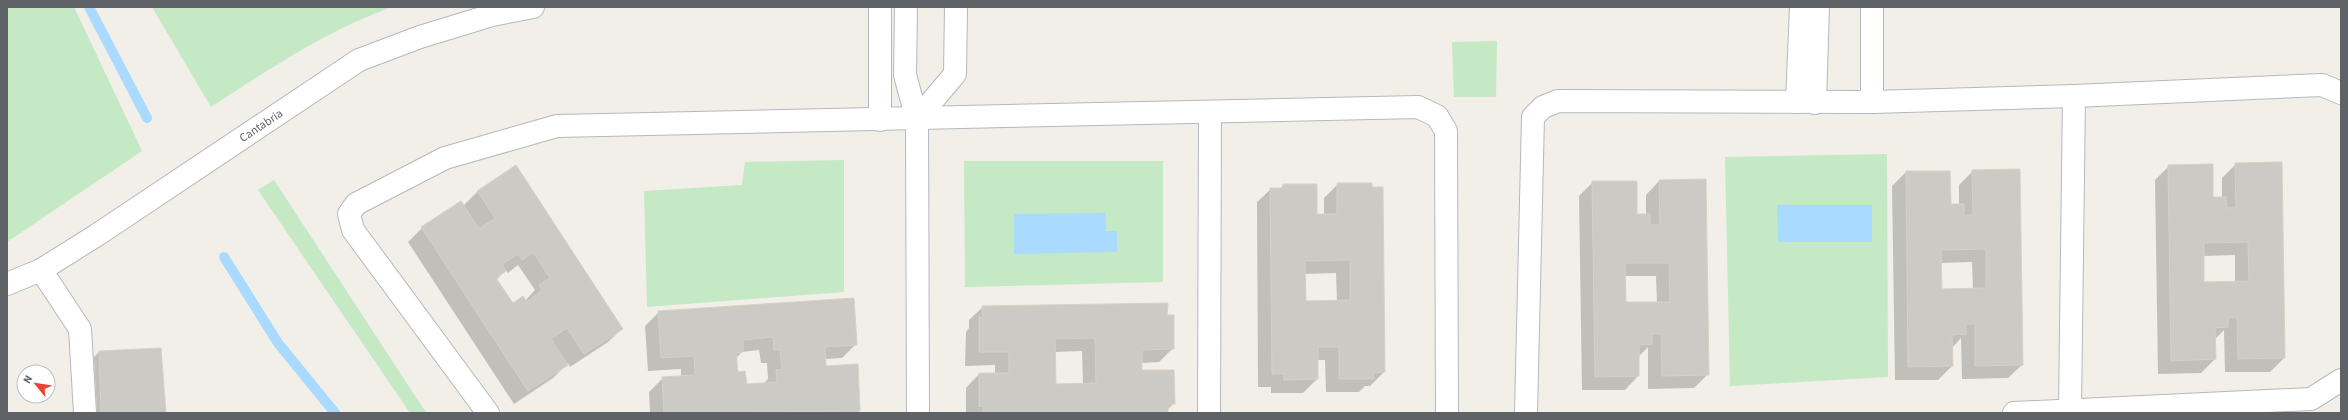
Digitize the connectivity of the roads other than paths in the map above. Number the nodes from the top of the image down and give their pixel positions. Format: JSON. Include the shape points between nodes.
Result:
{"nodes":[{"id":1,"x":533,"y":7,"type":"edge"},
{"id":2,"x":880,"y":7,"type":"edge"},
{"id":3,"x":906,"y":7,"type":"edge"},
{"id":4,"x":956,"y":7,"type":"edge"},
{"id":5,"x":1801,"y":7,"type":"edge"},
{"id":6,"x":1818,"y":7,"type":"edge"},
{"id":7,"x":1872,"y":7,"type":"edge"},
{"id":8,"x":2341,"y":93,"type":"edge"},
{"id":9,"x":2074,"y":96,"type":"junction"},
{"id":10,"x":1806,"y":102,"type":"junction"},
{"id":11,"x":1872,"y":102,"type":"junction"},
{"id":12,"x":1210,"y":112,"type":"junction"},
{"id":13,"x":917,"y":119,"type":"junction"},
{"id":14,"x":880,"y":120,"type":"junction"},
{"id":15,"x":41,"y":270,"type":"junction"},
{"id":16,"x":7,"y":284,"type":"edge"},
{"id":17,"x":2341,"y":380,"type":"edge"},
{"id":18,"x":2070,"y":409,"type":"junction"},
{"id":19,"x":85,"y":413,"type":"edge"},
{"id":20,"x":488,"y":413,"type":"edge"},
{"id":21,"x":918,"y":413,"type":"edge"},
{"id":22,"x":1209,"y":413,"type":"edge"},
{"id":23,"x":1447,"y":413,"type":"edge"},
{"id":24,"x":1526,"y":413,"type":"edge"},
{"id":25,"x":2014,"y":413,"type":"edge"}],
"edges":[{"from":1,"to":15,"type":"street","name":"Cantabria","via":[[492,15],[420,37],[359,60]]},
{"from":2,"to":14,"type":"street"},
{"from":3,"to":13,"type":"street","via":[[905,75]]},
{"from":4,"to":13,"type":"street","via":[[955,74]]},
{"from":5,"to":10,"type":"street"},
{"from":6,"to":10,"type":"street"},
{"from":7,"to":11,"type":"street"},
{"from":8,"to":9,"type":"street","via":[[2322,85]]},
{"from":9,"to":11,"type":"street"},
{"from":9,"to":18,"type":"street"},
{"from":10,"to":11,"type":"street"},
{"from":10,"to":24,"type":"street","via":[[1558,101],[1543,107],[1533,117]]},
{"from":12,"to":13,"type":"street"},
{"from":12,"to":22,"type":"street"},
{"from":12,"to":23,"type":"street","via":[[1418,107],[1437,116],[1446,131]]},
{"from":13,"to":14,"type":"street"},
{"from":13,"to":21,"type":"street"},
{"from":14,"to":20,"type":"street","via":[[557,126],[445,158],[356,204],[349,214],[353,230]]},
{"from":15,"to":16,"type":"street","name":"Cantabria"},
{"from":15,"to":19,"type":"street","via":[[80,329]]},
{"from":17,"to":18,"type":"street","via":[[2311,399]]},
{"from":18,"to":25,"type":"street"}]}
